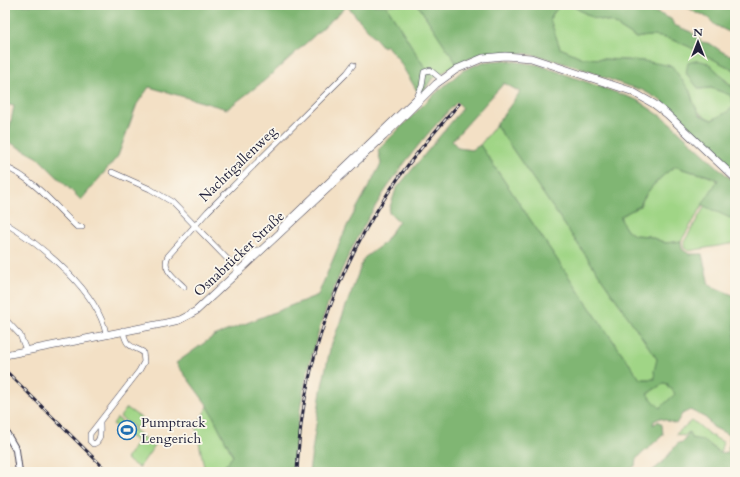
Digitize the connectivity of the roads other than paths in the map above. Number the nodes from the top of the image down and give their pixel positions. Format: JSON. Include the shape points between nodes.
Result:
{"nodes":[{"id":1,"x":353,"y":65,"type":"dead end"},
{"id":2,"x":441,"y":79,"type":"junction"},
{"id":3,"x":5,"y":167,"type":"edge"},
{"id":4,"x":112,"y":172,"type":"dead end"},
{"id":5,"x":735,"y":178,"type":"edge"},
{"id":6,"x":5,"y":223,"type":"edge"},
{"id":7,"x":195,"y":224,"type":"junction"},
{"id":8,"x":82,"y":227,"type":"dead end"},
{"id":9,"x":231,"y":263,"type":"junction"},
{"id":10,"x":240,"y":272,"type":"junction"},
{"id":11,"x":184,"y":286,"type":"dead end"},
{"id":12,"x":5,"y":319,"type":"edge"},
{"id":13,"x":123,"y":330,"type":"junction"},
{"id":14,"x":106,"y":334,"type":"junction"},
{"id":15,"x":26,"y":350,"type":"junction"},
{"id":16,"x":5,"y":355,"type":"edge"},
{"id":17,"x":100,"y":422,"type":"dead end"},
{"id":18,"x":5,"y":430,"type":"edge"},
{"id":19,"x":19,"y":472,"type":"edge"}],
"edges":[{"from":1,"to":7,"type":"street","name":"Nachtigallenweg","via":[[348,73]]},
{"from":2,"to":5,"type":"main road","name":"Osnabrücker Straße","via":[[473,61],[505,56],[531,58],[600,80],[631,91],[654,104]]},
{"from":2,"to":9,"type":"street","name":"Osnabrücker Straße","via":[[430,70],[424,72],[421,92],[398,116],[253,254]]},
{"from":2,"to":10,"type":"main road","name":"Osnabrücker Straße"},
{"from":3,"to":8,"type":"street","via":[[12,169],[35,187],[77,227]]},
{"from":4,"to":7,"type":"street","via":[[156,192],[180,209]]},
{"from":6,"to":14,"type":"street","via":[[49,256],[78,285],[100,313]]},
{"from":7,"to":9,"type":"street"},
{"from":7,"to":11,"type":"street","name":"Nachtigallenweg","via":[[165,261],[167,269]]},
{"from":9,"to":10,"type":"street"},
{"from":10,"to":13,"type":"main road","name":"Osnabrücker Straße","via":[[189,316],[166,323]]},
{"from":12,"to":15,"type":"street","via":[[20,335]]},
{"from":13,"to":14,"type":"main road","name":"Osnabrücker Straße"},
{"from":13,"to":17,"type":"street","via":[[126,343],[143,352],[144,362]]},
{"from":14,"to":15,"type":"main road","name":"Osnabrücker Straße"},
{"from":15,"to":16,"type":"main road","name":"Osnabrücker Straße"},
{"from":18,"to":19,"type":"street","via":[[16,450]]}]}
